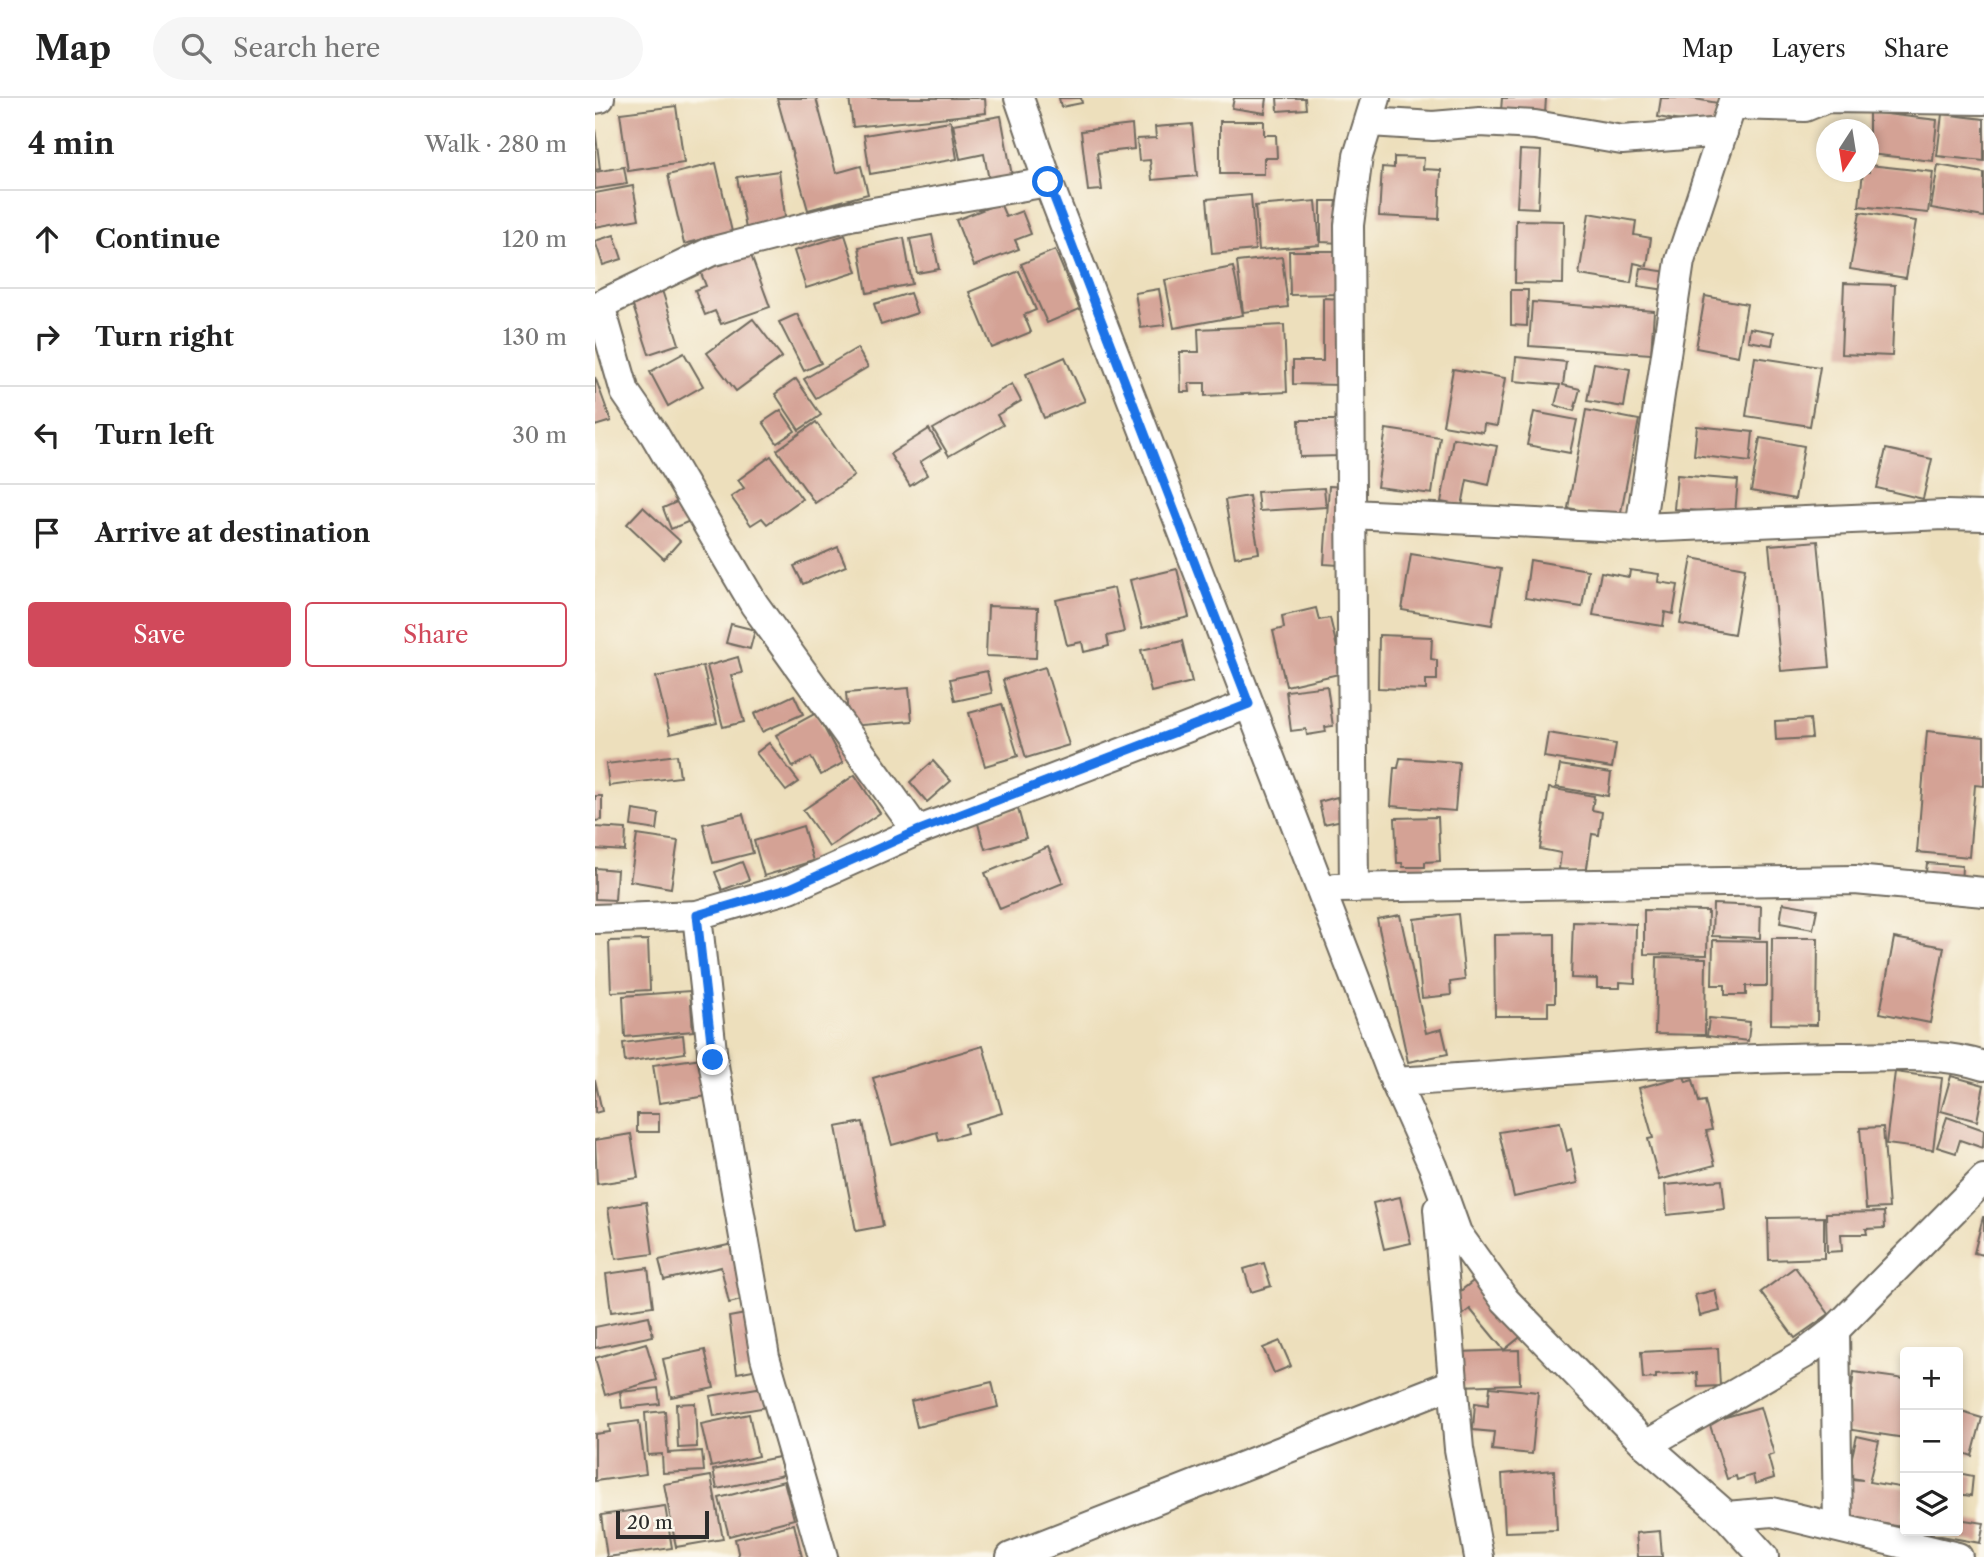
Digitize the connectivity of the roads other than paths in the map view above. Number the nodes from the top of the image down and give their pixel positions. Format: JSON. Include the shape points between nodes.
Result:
{"nodes":[{"id":1,"x":1019,"y":98,"type":"edge"},
{"id":2,"x":1984,"y":100,"type":"edge"},
{"id":3,"x":1734,"y":101,"type":"edge"},
{"id":4,"x":1373,"y":110,"type":"edge"},
{"id":5,"x":1723,"y":132,"type":"junction"},
{"id":6,"x":1048,"y":182,"type":"junction"},
{"id":7,"x":598,"y":306,"type":"edge"},
{"id":8,"x":1351,"y":514,"type":"junction"},
{"id":9,"x":1984,"y":516,"type":"edge"},
{"id":10,"x":1640,"y":528,"type":"junction"},
{"id":11,"x":1249,"y":704,"type":"junction"},
{"id":12,"x":917,"y":831,"type":"junction"},
{"id":13,"x":1320,"y":888,"type":"junction"},
{"id":14,"x":1354,"y":888,"type":"junction"},
{"id":15,"x":1984,"y":892,"type":"edge"},
{"id":16,"x":697,"y":915,"type":"junction"},
{"id":17,"x":595,"y":919,"type":"edge"},
{"id":18,"x":1984,"y":1066,"type":"edge"},
{"id":19,"x":1395,"y":1082,"type":"junction"},
{"id":20,"x":1433,"y":1166,"type":"junction"},
{"id":21,"x":1984,"y":1179,"type":"edge"},
{"id":22,"x":1835,"y":1330,"type":"junction"},
{"id":23,"x":1452,"y":1384,"type":"junction"},
{"id":24,"x":1646,"y":1445,"type":"junction"},
{"id":25,"x":1727,"y":1516,"type":"junction"},
{"id":26,"x":1838,"y":1526,"type":"junction"},
{"id":27,"x":823,"y":1557,"type":"edge"},
{"id":28,"x":1011,"y":1557,"type":"edge"},
{"id":29,"x":1479,"y":1557,"type":"edge"},
{"id":30,"x":1765,"y":1557,"type":"edge"},
{"id":31,"x":1958,"y":1557,"type":"edge"}],
"edges":[{"from":1,"to":6,"type":"street"},
{"from":2,"to":3,"type":"street","via":[[1827,99],[1793,108]]},
{"from":3,"to":5,"type":"street"},
{"from":4,"to":5,"type":"street","via":[[1433,126],[1480,122],[1535,125],[1622,140]]},
{"from":4,"to":8,"type":"street","via":[[1358,156],[1349,225]]},
{"from":5,"to":10,"type":"street","via":[[1680,261]]},
{"from":6,"to":7,"type":"street","via":[[850,216],[710,252]]},
{"from":6,"to":11,"type":"street"},
{"from":7,"to":12,"type":"street","via":[[625,392],[754,604]]},
{"from":8,"to":10,"type":"street"},
{"from":8,"to":14,"type":"street"},
{"from":9,"to":10,"type":"street"},
{"from":11,"to":12,"type":"street"},
{"from":11,"to":13,"type":"street"},
{"from":12,"to":16,"type":"street","via":[[790,888]]},
{"from":13,"to":14,"type":"street"},
{"from":13,"to":19,"type":"street"},
{"from":14,"to":15,"type":"street","via":[[1855,880]]},
{"from":16,"to":17,"type":"street"},
{"from":16,"to":27,"type":"street","via":[[713,1060],[765,1357]]},
{"from":18,"to":19,"type":"street","via":[[1922,1057],[1790,1058]]},
{"from":19,"to":20,"type":"street"},
{"from":20,"to":23,"type":"street"},
{"from":20,"to":24,"type":"street","via":[[1458,1233],[1505,1300]]},
{"from":21,"to":22,"type":"street"},
{"from":22,"to":24,"type":"street","via":[[1804,1354]]},
{"from":22,"to":26,"type":"street"},
{"from":23,"to":28,"type":"street"},
{"from":23,"to":29,"type":"street"},
{"from":24,"to":25,"type":"street"},
{"from":25,"to":26,"type":"street","via":[[1772,1512]]},
{"from":25,"to":30,"type":"street"},
{"from":26,"to":31,"type":"street"}]}
